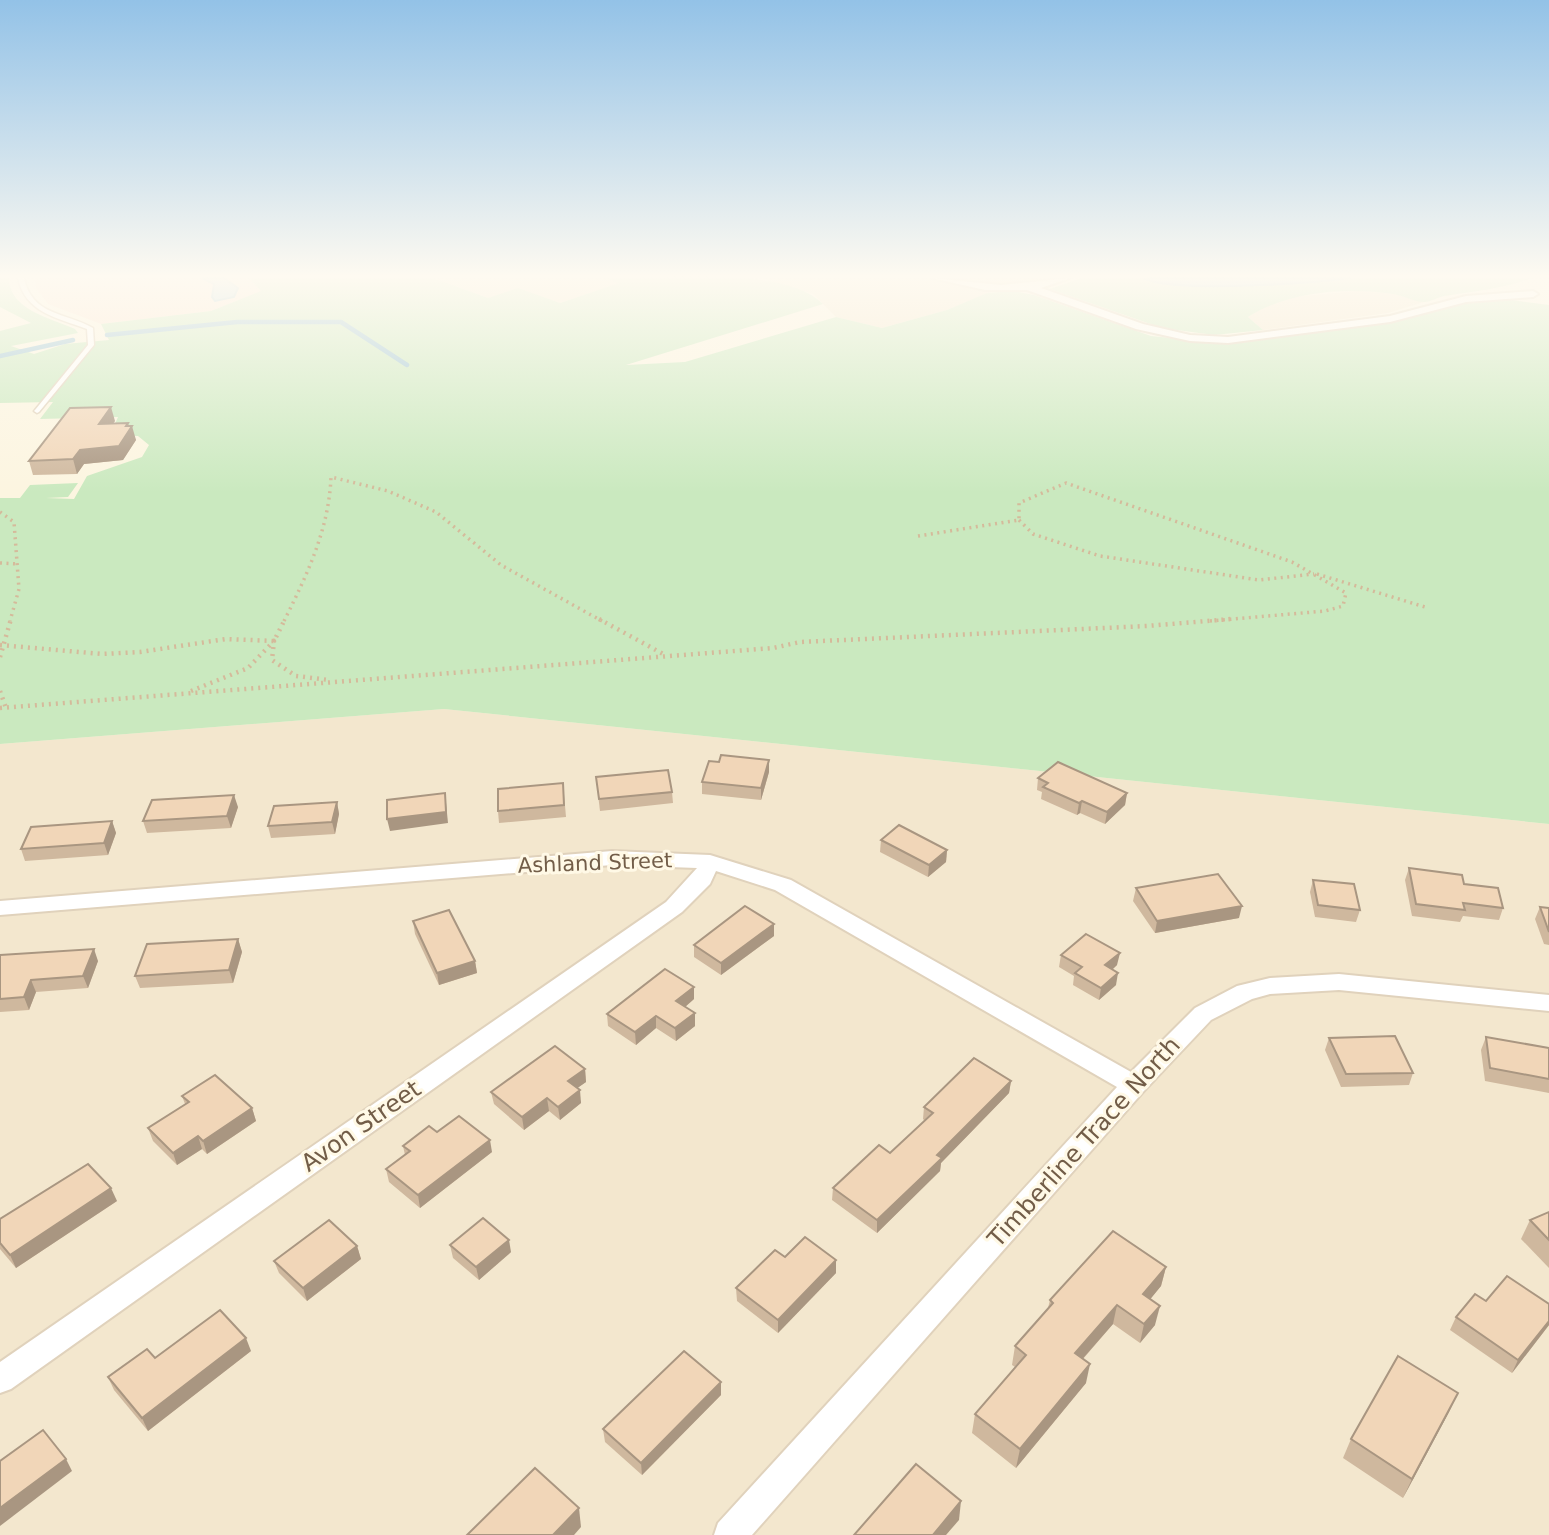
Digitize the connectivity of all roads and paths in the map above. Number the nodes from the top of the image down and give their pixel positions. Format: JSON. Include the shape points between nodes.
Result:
{"nodes":[{"id":1,"x":87,"y":350,"type":"edge"},
{"id":2,"x":37,"y":411,"type":"dead end"},
{"id":3,"x":0,"y":512,"type":"edge"},
{"id":4,"x":1018,"y":520,"type":"junction"},
{"id":5,"x":918,"y":536,"type":"dead end"},
{"id":6,"x":0,"y":563,"type":"edge"},
{"id":7,"x":18,"y":565,"type":"junction"},
{"id":8,"x":1312,"y":573,"type":"junction"},
{"id":9,"x":1425,"y":607,"type":"dead end"},
{"id":10,"x":274,"y":640,"type":"junction"},
{"id":11,"x":2,"y":645,"type":"edge"},
{"id":12,"x":665,"y":656,"type":"junction"},
{"id":13,"x":0,"y":657,"type":"edge"},
{"id":14,"x":339,"y":682,"type":"junction"},
{"id":15,"x":0,"y":691,"type":"edge"},
{"id":16,"x":184,"y":694,"type":"junction"},
{"id":17,"x":3,"y":708,"type":"edge"},
{"id":18,"x":710,"y":862,"type":"junction"},
{"id":19,"x":0,"y":908,"type":"edge"},
{"id":20,"x":1549,"y":1003,"type":"edge"},
{"id":21,"x":1134,"y":1085,"type":"junction"},
{"id":22,"x":0,"y":1379,"type":"edge"},
{"id":23,"x":730,"y":1535,"type":"edge"}],
"edges":[{"from":1,"to":2,"type":"lane"},
{"from":3,"to":7,"type":"path","via":[[14,522]]},
{"from":4,"to":5,"type":"path"},
{"from":4,"to":8,"type":"path","via":[[1033,534],[1100,556],[1259,580]]},
{"from":4,"to":8,"type":"path","via":[[1019,503],[1066,483]]},
{"from":6,"to":7,"type":"path"},
{"from":7,"to":11,"type":"path","via":[[19,589]]},
{"from":8,"to":9,"type":"path"},
{"from":8,"to":12,"type":"path","via":[[1346,593],[1343,606],[1147,626],[800,642]]},
{"from":10,"to":11,"type":"path","via":[[226,639],[102,654]]},
{"from":10,"to":12,"type":"path","via":[[307,574],[332,493],[331,477],[388,491],[436,512],[501,565]]},
{"from":10,"to":14,"type":"path","via":[[272,660],[296,676]]},
{"from":10,"to":16,"type":"path","via":[[248,668]]},
{"from":11,"to":13,"type":"path"},
{"from":12,"to":14,"type":"path"},
{"from":14,"to":16,"type":"path"},
{"from":15,"to":17,"type":"path"},
{"from":16,"to":17,"type":"path"},
{"from":18,"to":19,"type":"street","name":"Ashland Street","via":[[612,858]]},
{"from":18,"to":21,"type":"street","name":"Ashland Street","via":[[783,885]]},
{"from":18,"to":22,"type":"street","name":"Avon Street","via":[[702,879],[674,906]]},
{"from":20,"to":21,"type":"street","name":"Timberline Trace North","via":[[1339,982],[1270,986],[1245,992],[1203,1014]]},
{"from":21,"to":23,"type":"street","name":"Timberline Trace North"}]}
